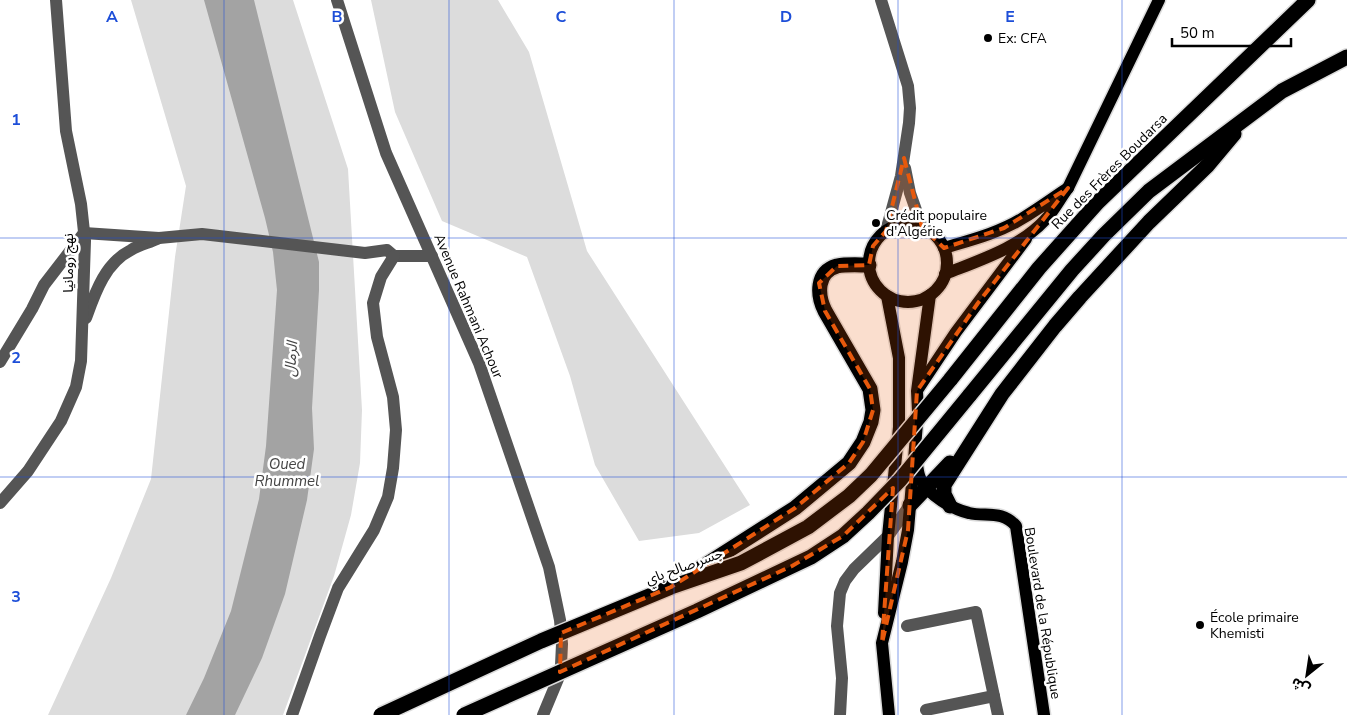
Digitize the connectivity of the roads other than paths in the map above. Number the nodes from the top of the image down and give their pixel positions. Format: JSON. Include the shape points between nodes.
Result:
{"nodes":[{"id":1,"x":56,"y":0,"type":"edge"},
{"id":2,"x":337,"y":0,"type":"edge"},
{"id":3,"x":881,"y":0,"type":"edge"},
{"id":4,"x":1159,"y":0,"type":"edge"},
{"id":5,"x":1308,"y":0,"type":"edge"},
{"id":6,"x":1347,"y":57,"type":"edge"},
{"id":7,"x":1249,"y":115,"type":"junction"},
{"id":8,"x":904,"y":158,"type":"junction"},
{"id":9,"x":1068,"y":188,"type":"junction"},
{"id":10,"x":922,"y":227,"type":"junction"},
{"id":11,"x":886,"y":231,"type":"junction"},
{"id":12,"x":1031,"y":232,"type":"junction"},
{"id":13,"x":84,"y":233,"type":"junction"},
{"id":14,"x":159,"y":238,"type":"junction"},
{"id":15,"x":944,"y":248,"type":"junction"},
{"id":16,"x":394,"y":256,"type":"junction"},
{"id":17,"x":432,"y":256,"type":"junction"},
{"id":18,"x":869,"y":265,"type":"junction"},
{"id":19,"x":945,"y":274,"type":"junction"},
{"id":20,"x":930,"y":295,"type":"junction"},
{"id":21,"x":887,"y":296,"type":"junction"},
{"id":22,"x":82,"y":328,"type":"junction"},
{"id":23,"x":0,"y":362,"type":"edge"},
{"id":24,"x":950,"y":380,"type":"joint"},
{"id":25,"x":917,"y":391,"type":"junction"},
{"id":26,"x":977,"y":435,"type":"junction"},
{"id":27,"x":915,"y":451,"type":"junction"},
{"id":28,"x":927,"y":488,"type":"junction"},
{"id":29,"x":0,"y":503,"type":"edge"},
{"id":30,"x":910,"y":505,"type":"junction"},
{"id":31,"x":950,"y":506,"type":"junction"},
{"id":32,"x":888,"y":536,"type":"junction"},
{"id":33,"x":671,"y":587,"type":"junction"},
{"id":34,"x":907,"y":626,"type":"dead end"},
{"id":35,"x":882,"y":643,"type":"junction"},
{"id":36,"x":994,"y":696,"type":"junction"},
{"id":37,"x":926,"y":710,"type":"dead end"},
{"id":38,"x":292,"y":715,"type":"edge"},
{"id":39,"x":381,"y":715,"type":"edge"},
{"id":40,"x":464,"y":715,"type":"edge"},
{"id":41,"x":543,"y":715,"type":"edge"},
{"id":42,"x":840,"y":715,"type":"edge"},
{"id":43,"x":888,"y":715,"type":"edge"},
{"id":44,"x":998,"y":715,"type":"edge"},
{"id":45,"x":1044,"y":715,"type":"edge"}],
"edges":[{"from":1,"to":13,"type":"street","name":"نهج رومانيا","via":[[66,131]]},
{"from":2,"to":17,"type":"street","name":"Avenue Rahmani Achour","via":[[386,153]]},
{"from":3,"to":8,"type":"street","via":[[908,86],[910,108]]},
{"from":4,"to":9,"type":"main road"},
{"from":5,"to":24,"type":"highway","name":"Rue des Frères Boudarsa","via":[[1098,202],[1039,268]]},
{"from":6,"to":7,"type":"highway","via":[[1282,91]]},
{"from":7,"to":26,"type":"highway","via":[[1208,165],[1149,222],[1080,297],[1002,394]]},
{"from":7,"to":40,"type":"highway","bridge":true,"via":[[1149,192],[1104,234],[900,480],[843,536],[811,557]]},
{"from":8,"to":10,"type":"street","via":[[910,193]]},
{"from":8,"to":11,"type":"street"},
{"from":9,"to":12,"type":"main road","via":[[1046,219]]},
{"from":9,"to":15,"type":"main road","via":[[1004,228]]},
{"from":10,"to":11,"type":"main road","via":[[904,224]]},
{"from":10,"to":15,"type":"main road","via":[[931,232]]},
{"from":11,"to":18,"type":"main road","via":[[873,246]]},
{"from":12,"to":19,"type":"main road","via":[[1000,252]]},
{"from":12,"to":25,"type":"main road"},
{"from":13,"to":14,"type":"street"},
{"from":13,"to":22,"type":"street","name":"نهج رومانيا"},
{"from":13,"to":23,"type":"street","via":[[44,285]]},
{"from":14,"to":16,"type":"street","via":[[202,234],[365,253],[387,250]]},
{"from":14,"to":22,"type":"street","via":[[130,250],[112,264],[96,292]]},
{"from":15,"to":19,"type":"main road"},
{"from":16,"to":17,"type":"street"},
{"from":16,"to":38,"type":"street","via":[[381,276],[373,303],[377,337],[394,397],[396,430],[388,498],[374,530],[338,588]]},
{"from":17,"to":41,"type":"street","name":"Avenue Rahmani Achour","via":[[479,363],[548,567],[562,644],[558,680]]},
{"from":18,"to":21,"type":"main road","via":[[871,277]]},
{"from":18,"to":33,"type":"highway","bridge":true,"via":[[843,265],[830,269],[820,283],[819,294],[825,312],[870,389],[873,410],[863,442],[849,463],[795,508]]},
{"from":19,"to":20,"type":"main road","via":[[940,286]]},
{"from":20,"to":21,"type":"main road","via":[[909,302]]},
{"from":20,"to":25,"type":"main road"},
{"from":21,"to":32,"type":"main road","via":[[898,358],[899,427]]},
{"from":22,"to":29,"type":"street","name":"نهج رومانيا","via":[[79,374],[64,414],[28,472]]},
{"from":24,"to":33,"type":"highway","name":"جسر صالح باي","bridge":true,"via":[[871,475],[808,527],[740,563]]},
{"from":25,"to":27,"type":"main road"},
{"from":26,"to":28,"type":"highway"},
{"from":26,"to":31,"type":"highway","via":[[944,485]]},
{"from":27,"to":28,"type":"main road","via":[[918,474]]},
{"from":27,"to":30,"type":"main road"},
{"from":28,"to":30,"type":"highway"},
{"from":28,"to":31,"type":"main road"},
{"from":30,"to":32,"type":"street"},
{"from":30,"to":35,"type":"main road","via":[[902,562]]},
{"from":31,"to":45,"type":"main road","name":"Boulevard de la République","via":[[967,512],[1000,515],[1016,526]]},
{"from":32,"to":35,"type":"main road"},
{"from":32,"to":42,"type":"street","via":[[854,569],[844,581],[840,593],[837,626],[842,678]]},
{"from":33,"to":39,"type":"highway","name":"جسر صالح باي","bridge":true,"via":[[540,642]]},
{"from":34,"to":36,"type":"street","via":[[976,612]]},
{"from":35,"to":43,"type":"main road"},
{"from":36,"to":37,"type":"street"},
{"from":36,"to":44,"type":"street"}]}
